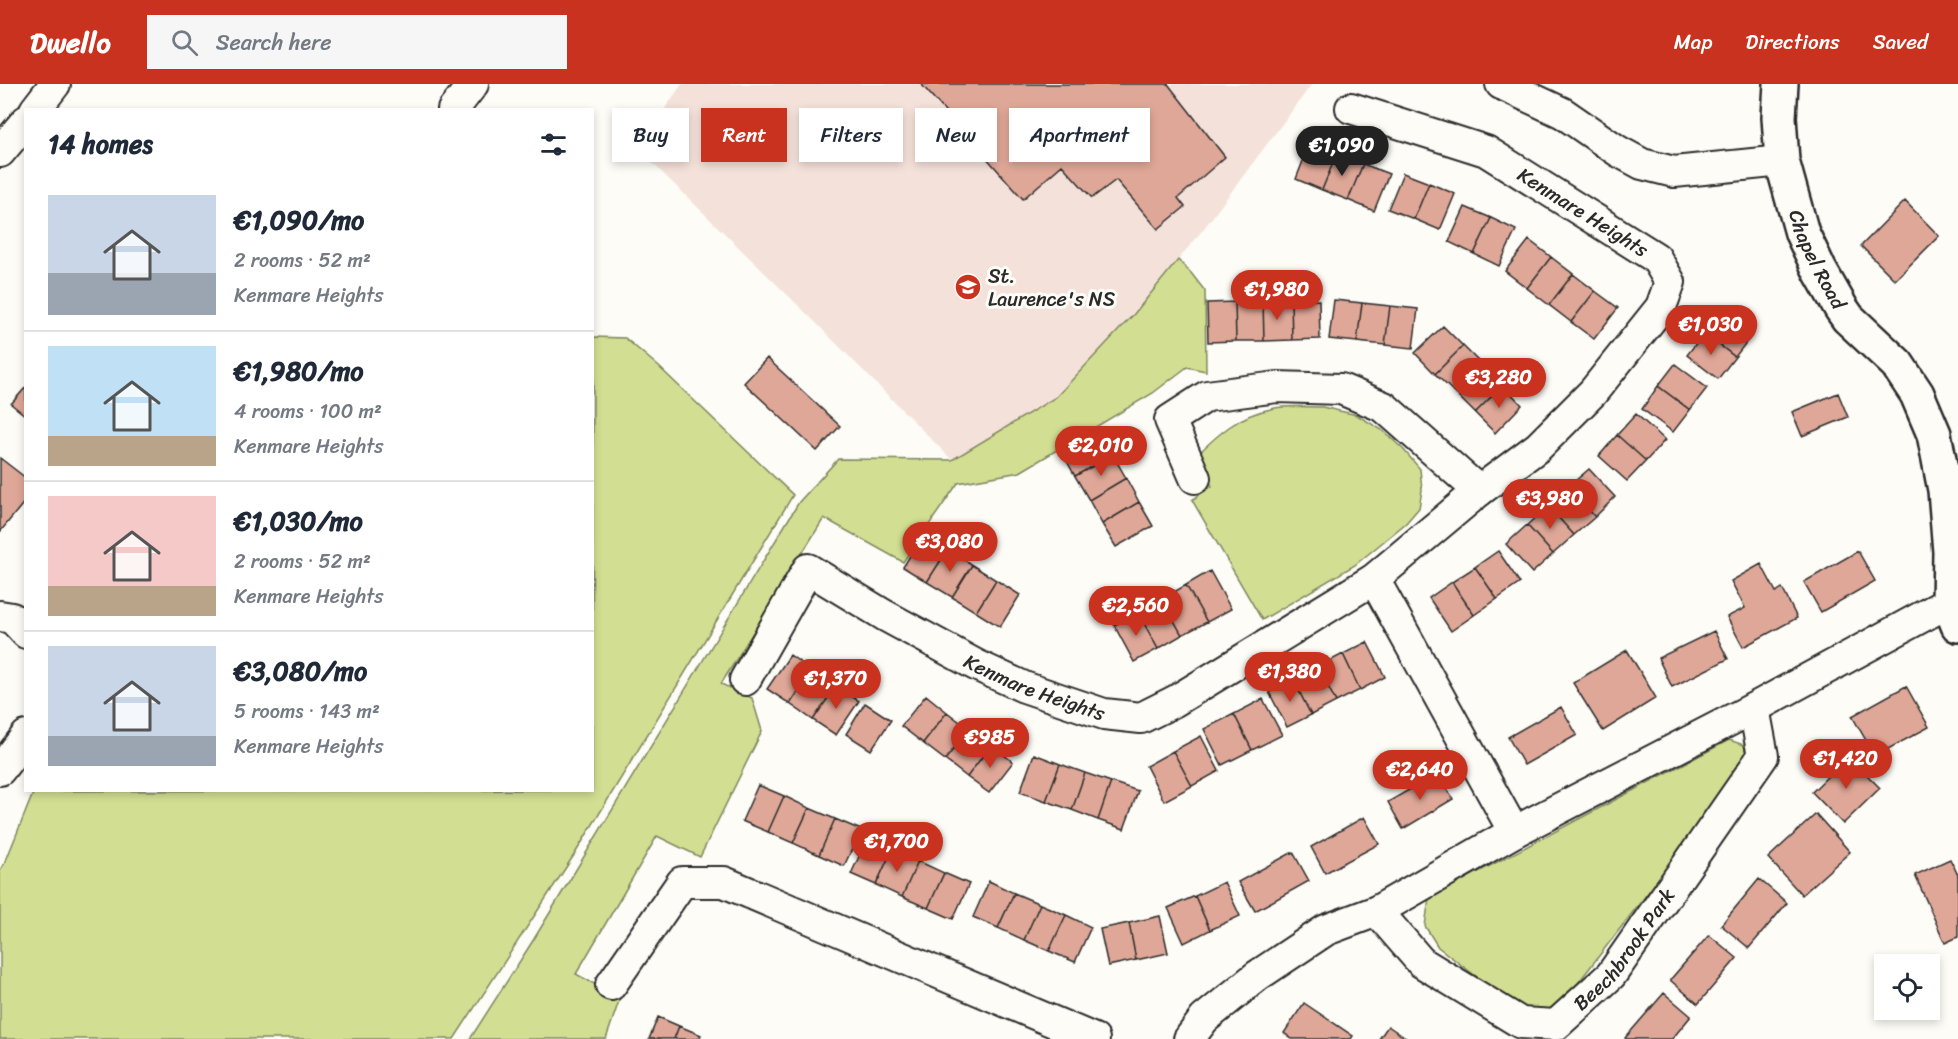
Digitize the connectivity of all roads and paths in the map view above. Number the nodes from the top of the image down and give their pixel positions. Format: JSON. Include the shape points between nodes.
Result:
{"nodes":[{"id":1,"x":55,"y":84,"type":"edge"},
{"id":2,"x":473,"y":84,"type":"edge"},
{"id":3,"x":1501,"y":84,"type":"edge"},
{"id":4,"x":1781,"y":84,"type":"edge"},
{"id":5,"x":37,"y":108,"type":"edge"},
{"id":6,"x":455,"y":108,"type":"edge"},
{"id":7,"x":1351,"y":108,"type":"dead end"},
{"id":8,"x":24,"y":123,"type":"edge"},
{"id":9,"x":0,"y":153,"type":"edge"},
{"id":10,"x":1782,"y":161,"type":"junction"},
{"id":11,"x":1195,"y":478,"type":"dead end"},
{"id":12,"x":1479,"y":491,"type":"junction"},
{"id":13,"x":1374,"y":579,"type":"junction"},
{"id":14,"x":1954,"y":614,"type":"edge"},
{"id":15,"x":745,"y":680,"type":"dead end"},
{"id":16,"x":1754,"y":708,"type":"junction"},
{"id":17,"x":24,"y":739,"type":"edge"},
{"id":18,"x":0,"y":770,"type":"edge"},
{"id":19,"x":1514,"y":832,"type":"junction"},
{"id":20,"x":1377,"y":911,"type":"junction"},
{"id":21,"x":611,"y":985,"type":"dead end"},
{"id":22,"x":1094,"y":1039,"type":"edge"},
{"id":23,"x":1189,"y":1039,"type":"edge"}],
"edges":[{"from":1,"to":5,"type":"street"},
{"from":2,"to":6,"type":"street"},
{"from":3,"to":10,"type":"street","via":[[1563,113],[1642,164],[1674,172]]},
{"from":4,"to":10,"type":"street","name":"Chapel Road"},
{"from":7,"to":12,"type":"street","name":"Kenmare Heights","via":[[1486,151],[1656,258],[1670,282],[1661,307],[1593,392],[1538,447]]},
{"from":8,"to":9,"type":"street"},
{"from":10,"to":14,"type":"street","name":"Chapel Road","via":[[1802,233],[1820,271],[1848,318],[1897,364],[1930,422],[1945,490]]},
{"from":11,"to":12,"type":"street","via":[[1170,420],[1207,396],[1277,387],[1341,389],[1384,407]]},
{"from":12,"to":13,"type":"street","name":"Kenmare Heights"},
{"from":13,"to":15,"type":"street","name":"Kenmare Heights","via":[[1141,718],[1104,714],[1023,687],[884,615],[808,569]]},
{"from":13,"to":19,"type":"street"},
{"from":14,"to":16,"type":"street"},
{"from":16,"to":19,"type":"street"},
{"from":16,"to":20,"type":"street","name":"Beechbrook Park","via":[[1763,756],[1611,975],[1556,1025],[1521,1023],[1421,962]]},
{"from":17,"to":18,"type":"street"},
{"from":19,"to":20,"type":"street"},
{"from":20,"to":23,"type":"street","via":[[1326,930],[1257,976],[1204,1019]]},
{"from":21,"to":22,"type":"street","via":[[682,882],[724,882]]}]}
